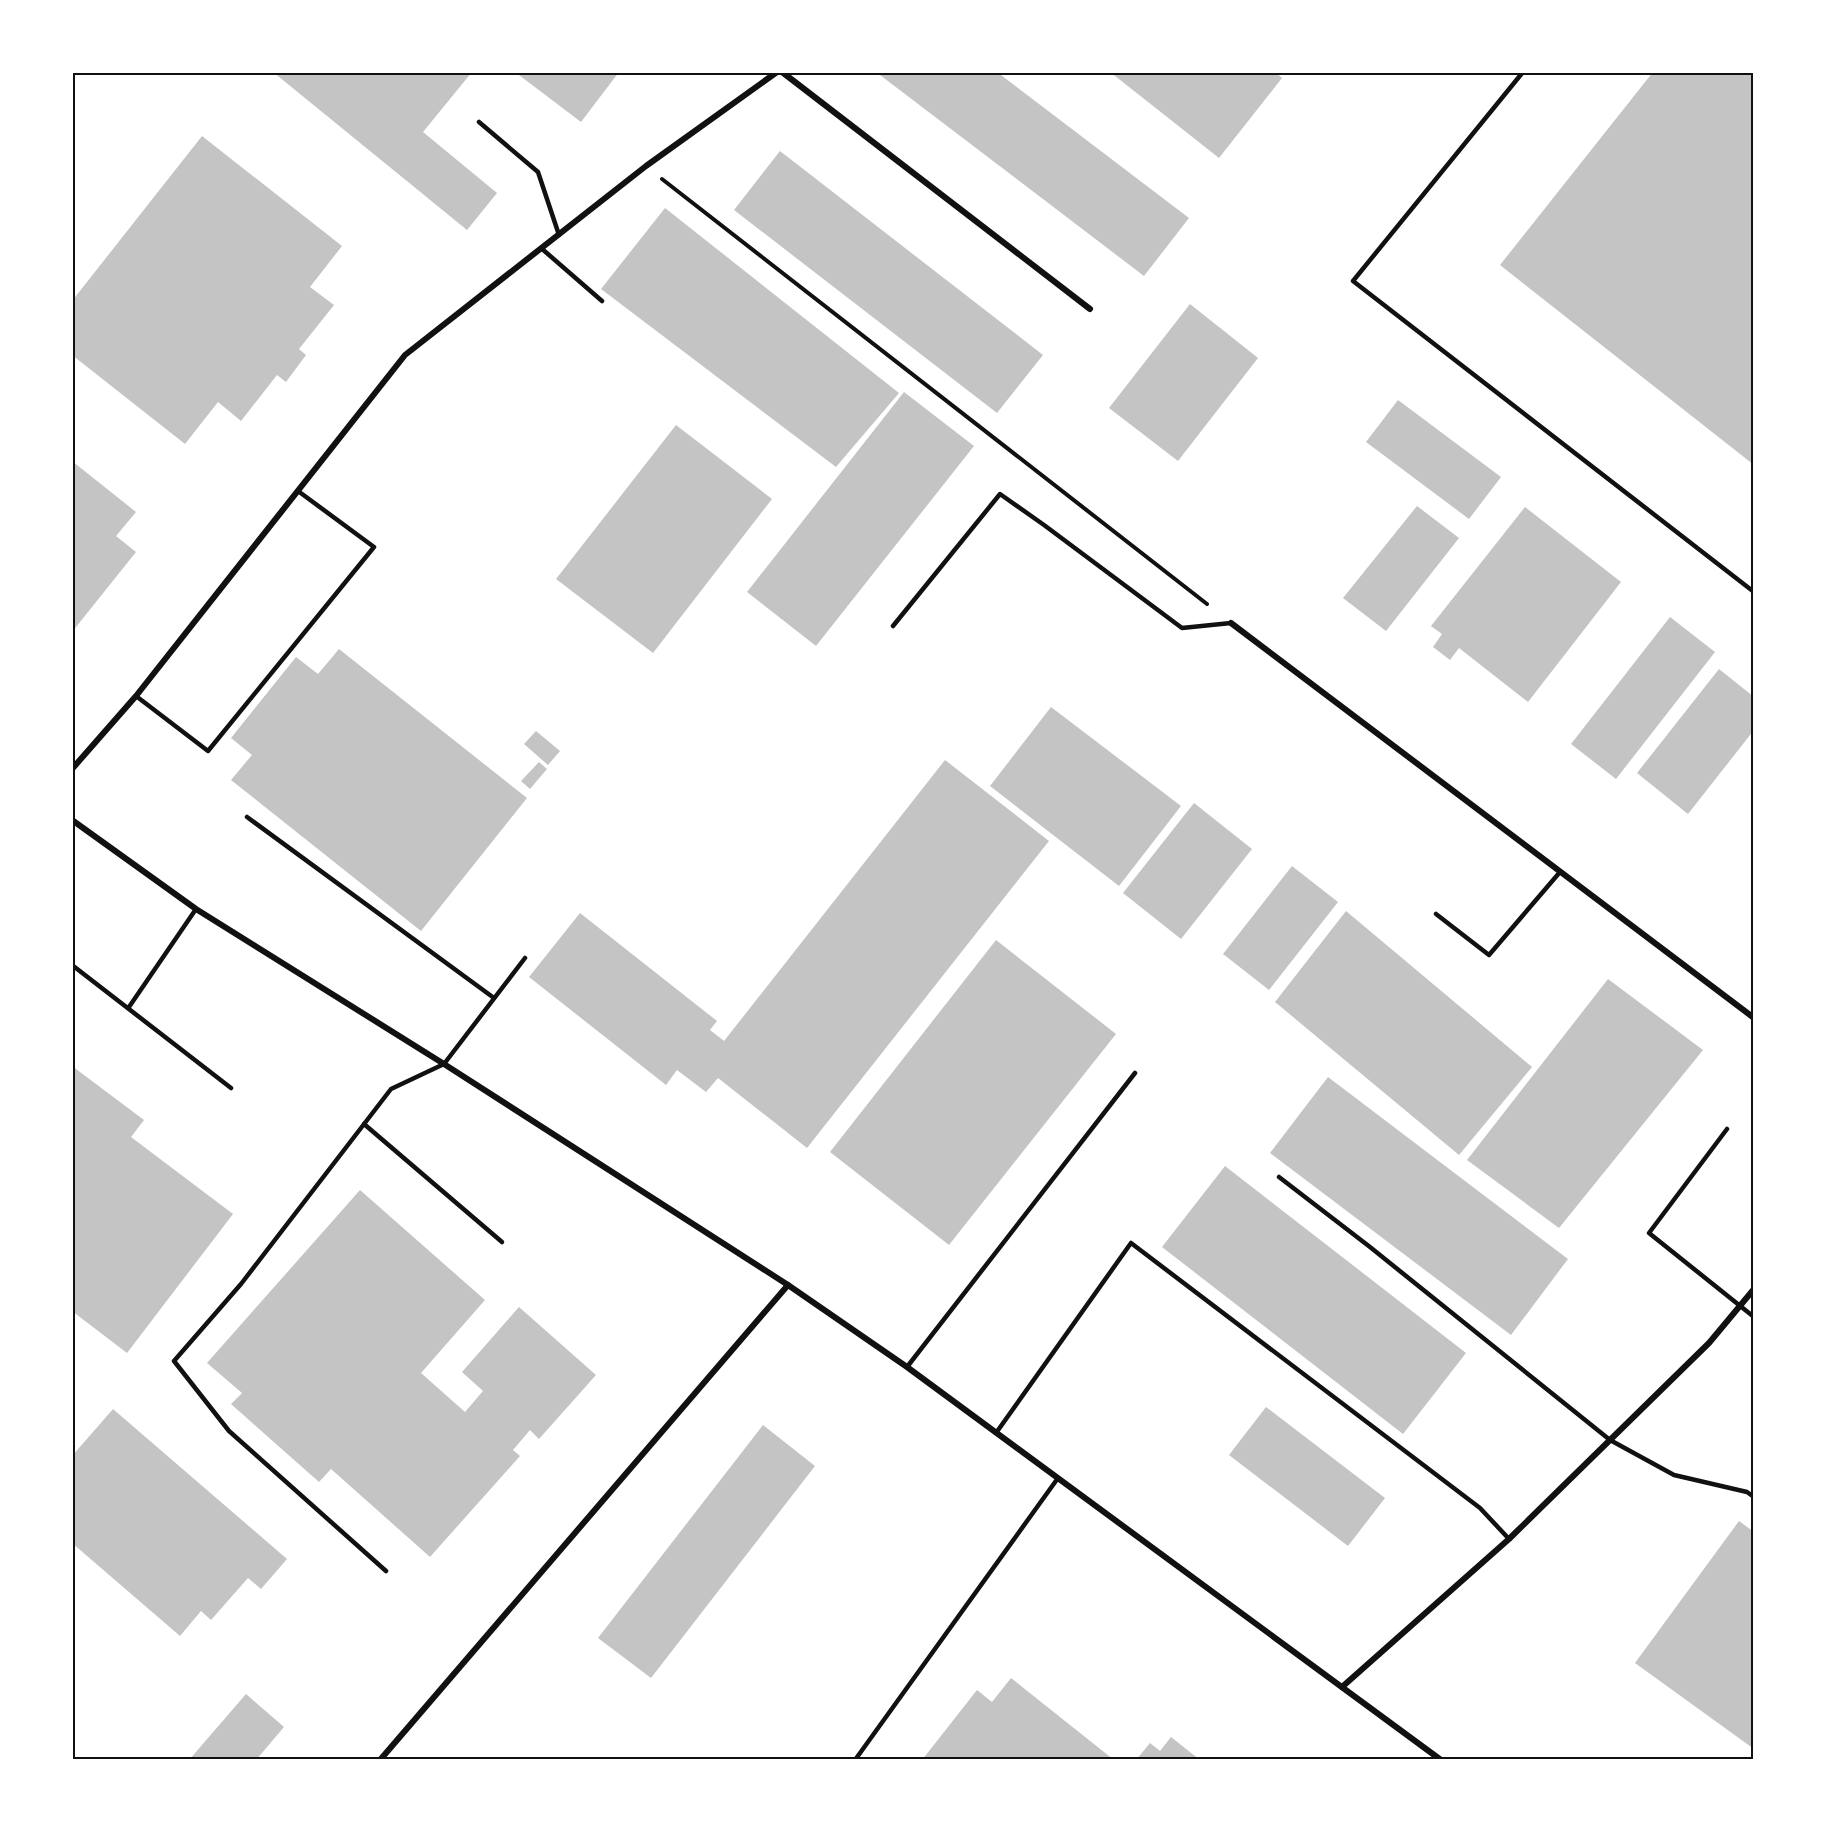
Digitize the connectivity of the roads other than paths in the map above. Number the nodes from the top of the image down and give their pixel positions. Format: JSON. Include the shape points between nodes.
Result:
{"nodes":[{"id":1,"x":777,"y":72,"type":"edge"},
{"id":2,"x":782,"y":72,"type":"edge"},
{"id":3,"x":1523,"y":72,"type":"edge"},
{"id":4,"x":479,"y":122,"type":"dead end"},
{"id":5,"x":559,"y":235,"type":"junction"},
{"id":6,"x":541,"y":248,"type":"junction"},
{"id":7,"x":602,"y":301,"type":"dead end"},
{"id":8,"x":1090,"y":309,"type":"dead end"},
{"id":9,"x":298,"y":491,"type":"junction"},
{"id":10,"x":1754,"y":592,"type":"edge"},
{"id":11,"x":1232,"y":623,"type":"joint"},
{"id":12,"x":893,"y":626,"type":"dead end"},
{"id":13,"x":136,"y":696,"type":"junction"},
{"id":14,"x":72,"y":769,"type":"edge"},
{"id":15,"x":247,"y":817,"type":"dead end"},
{"id":16,"x":72,"y":820,"type":"edge"},
{"id":17,"x":1560,"y":872,"type":"junction"},
{"id":18,"x":196,"y":909,"type":"junction"},
{"id":19,"x":1436,"y":914,"type":"dead end"},
{"id":20,"x":525,"y":958,"type":"dead end"},
{"id":21,"x":72,"y":964,"type":"edge"},
{"id":22,"x":494,"y":998,"type":"junction"},
{"id":23,"x":129,"y":1007,"type":"junction"},
{"id":24,"x":1754,"y":1018,"type":"edge"},
{"id":25,"x":444,"y":1064,"type":"junction"},
{"id":26,"x":1135,"y":1072,"type":"dead end"},
{"id":27,"x":231,"y":1088,"type":"dead end"},
{"id":28,"x":364,"y":1124,"type":"junction"},
{"id":29,"x":1726,"y":1129,"type":"dead end"},
{"id":30,"x":1279,"y":1177,"type":"dead end"},
{"id":31,"x":502,"y":1242,"type":"dead end"},
{"id":32,"x":788,"y":1285,"type":"junction"},
{"id":33,"x":1754,"y":1290,"type":"edge"},
{"id":34,"x":1741,"y":1306,"type":"junction"},
{"id":35,"x":1754,"y":1317,"type":"edge"},
{"id":36,"x":907,"y":1367,"type":"junction"},
{"id":37,"x":996,"y":1433,"type":"junction"},
{"id":38,"x":1610,"y":1440,"type":"junction"},
{"id":39,"x":1058,"y":1478,"type":"junction"},
{"id":40,"x":1754,"y":1497,"type":"edge"},
{"id":41,"x":1509,"y":1539,"type":"junction"},
{"id":42,"x":386,"y":1571,"type":"dead end"},
{"id":43,"x":1342,"y":1687,"type":"junction"},
{"id":44,"x":380,"y":1760,"type":"edge"},
{"id":45,"x":855,"y":1760,"type":"edge"},
{"id":46,"x":1441,"y":1760,"type":"edge"}],
"edges":[{"from":1,"to":5,"type":"street","via":[[646,166]]},
{"from":2,"to":8,"type":"street"},
{"from":3,"to":10,"type":"lane","via":[[1353,281]]},
{"from":4,"to":5,"type":"lane","via":[[538,172]]},
{"from":5,"to":6,"type":"street"},
{"from":6,"to":7,"type":"lane"},
{"from":6,"to":9,"type":"street","via":[[405,355]]},
{"from":9,"to":13,"type":"street"},
{"from":9,"to":13,"type":"lane","via":[[374,547],[208,751]]},
{"from":11,"to":12,"type":"lane","via":[[1182,628],[1000,494]]},
{"from":11,"to":17,"type":"street"},
{"from":13,"to":14,"type":"street"},
{"from":15,"to":22,"type":"lane"},
{"from":16,"to":18,"type":"street"},
{"from":17,"to":19,"type":"lane","via":[[1489,955]]},
{"from":17,"to":24,"type":"street"},
{"from":18,"to":23,"type":"lane"},
{"from":18,"to":25,"type":"street"},
{"from":20,"to":22,"type":"lane"},
{"from":21,"to":23,"type":"lane"},
{"from":22,"to":25,"type":"lane"},
{"from":23,"to":27,"type":"lane"},
{"from":25,"to":28,"type":"lane","via":[[391,1089]]},
{"from":25,"to":32,"type":"street"},
{"from":26,"to":36,"type":"lane"},
{"from":28,"to":31,"type":"lane"},
{"from":28,"to":42,"type":"lane","via":[[241,1284],[174,1361],[229,1431]]},
{"from":29,"to":34,"type":"lane","via":[[1649,1233]]},
{"from":30,"to":38,"type":"lane"},
{"from":32,"to":36,"type":"street"},
{"from":32,"to":44,"type":"street"},
{"from":33,"to":34,"type":"street"},
{"from":34,"to":35,"type":"lane"},
{"from":34,"to":38,"type":"street"},
{"from":36,"to":37,"type":"street"},
{"from":37,"to":39,"type":"street"},
{"from":37,"to":41,"type":"lane","via":[[1131,1243],[1480,1508]]},
{"from":38,"to":40,"type":"lane","via":[[1674,1475]]},
{"from":38,"to":41,"type":"street"},
{"from":39,"to":43,"type":"street"},
{"from":39,"to":45,"type":"lane"},
{"from":41,"to":43,"type":"street"},
{"from":43,"to":46,"type":"street"}]}
